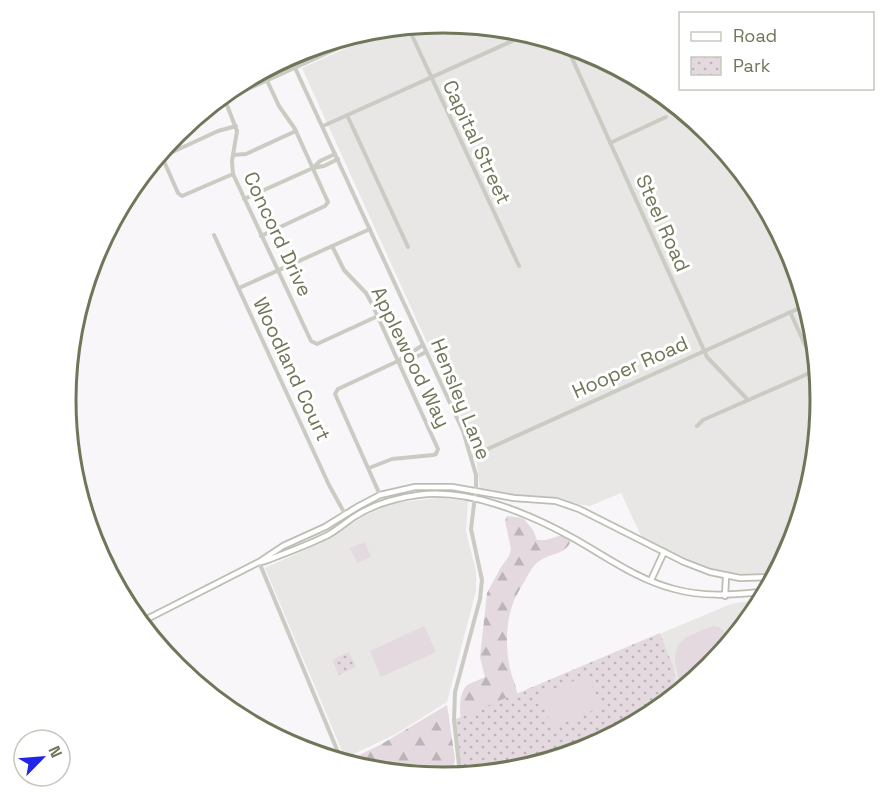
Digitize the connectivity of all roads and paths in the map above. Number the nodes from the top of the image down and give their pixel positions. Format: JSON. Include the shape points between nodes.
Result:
{"nodes":[{"id":1,"x":412,"y":35,"type":"edge"},
{"id":2,"x":515,"y":40,"type":"edge"},
{"id":3,"x":337,"y":49,"type":"edge"},
{"id":4,"x":571,"y":56,"type":"edge"},
{"id":5,"x":294,"y":65,"type":"edge"},
{"id":6,"x":296,"y":68,"type":"junction"},
{"id":7,"x":431,"y":78,"type":"junction"},
{"id":8,"x":267,"y":81,"type":"junction"},
{"id":9,"x":247,"y":90,"type":"edge"},
{"id":10,"x":228,"y":103,"type":"edge"},
{"id":11,"x":348,"y":115,"type":"junction"},
{"id":12,"x":666,"y":117,"type":"dead end"},
{"id":13,"x":236,"y":126,"type":"junction"},
{"id":14,"x":323,"y":126,"type":"junction"},
{"id":15,"x":296,"y":131,"type":"junction"},
{"id":16,"x":610,"y":143,"type":"junction"},
{"id":17,"x":335,"y":154,"type":"junction"},
{"id":18,"x":170,"y":155,"type":"edge"},
{"id":19,"x":233,"y":155,"type":"junction"},
{"id":20,"x":338,"y":159,"type":"junction"},
{"id":21,"x":164,"y":161,"type":"edge"},
{"id":22,"x":313,"y":168,"type":"junction"},
{"id":23,"x":233,"y":174,"type":"junction"},
{"id":24,"x":244,"y":199,"type":"junction"},
{"id":25,"x":370,"y":229,"type":"junction"},
{"id":26,"x":214,"y":235,"type":"dead end"},
{"id":27,"x":261,"y":236,"type":"junction"},
{"id":28,"x":332,"y":246,"type":"junction"},
{"id":29,"x":408,"y":247,"type":"dead end"},
{"id":30,"x":519,"y":266,"type":"dead end"},
{"id":31,"x":279,"y":270,"type":"junction"},
{"id":32,"x":239,"y":288,"type":"junction"},
{"id":33,"x":798,"y":309,"type":"edge"},
{"id":34,"x":790,"y":312,"type":"junction"},
{"id":35,"x":378,"y":316,"type":"junction"},
{"id":36,"x":423,"y":345,"type":"junction"},
{"id":37,"x":806,"y":347,"type":"edge"},
{"id":38,"x":704,"y":351,"type":"junction"},
{"id":39,"x":426,"y":352,"type":"junction"},
{"id":40,"x":398,"y":361,"type":"junction"},
{"id":41,"x":809,"y":373,"type":"edge"},
{"id":42,"x":748,"y":400,"type":"junction"},
{"id":43,"x":697,"y":426,"type":"dead end"},
{"id":44,"x":472,"y":457,"type":"junction"},
{"id":45,"x":369,"y":468,"type":"junction"},
{"id":46,"x":476,"y":491,"type":"junction"},
{"id":47,"x":380,"y":495,"type":"junction"},
{"id":48,"x":475,"y":498,"type":"junction"},
{"id":49,"x":382,"y":503,"type":"junction"},
{"id":50,"x":345,"y":514,"type":"junction"},
{"id":51,"x":337,"y":519,"type":"junction"},
{"id":52,"x":341,"y":526,"type":"junction"},
{"id":53,"x":664,"y":552,"type":"junction"},
{"id":54,"x":259,"y":562,"type":"junction"},
{"id":55,"x":726,"y":577,"type":"junction"},
{"id":56,"x":764,"y":577,"type":"edge"},
{"id":57,"x":651,"y":580,"type":"junction"},
{"id":58,"x":755,"y":593,"type":"edge"},
{"id":59,"x":725,"y":596,"type":"junction"},
{"id":60,"x":148,"y":618,"type":"edge"},
{"id":61,"x":338,"y":751,"type":"edge"},
{"id":62,"x":459,"y":766,"type":"edge"}],
"edges":[{"from":1,"to":7,"type":"street","name":"Capital Street"},
{"from":2,"to":7,"type":"street"},
{"from":3,"to":6,"type":"street"},
{"from":4,"to":16,"type":"street","name":"Steel Road"},
{"from":5,"to":6,"type":"street","name":"Hensley Lane"},
{"from":6,"to":8,"type":"street"},
{"from":6,"to":14,"type":"street","name":"Hensley Lane"},
{"from":7,"to":11,"type":"street"},
{"from":7,"to":30,"type":"street","name":"Capital Street"},
{"from":8,"to":9,"type":"street"},
{"from":8,"to":15,"type":"street"},
{"from":10,"to":13,"type":"street","name":"Concord Drive"},
{"from":11,"to":14,"type":"street"},
{"from":11,"to":29,"type":"street"},
{"from":12,"to":16,"type":"street"},
{"from":13,"to":18,"type":"street"},
{"from":13,"to":19,"type":"street","name":"Concord Drive"},
{"from":14,"to":17,"type":"street","name":"Hensley Lane"},
{"from":15,"to":19,"type":"street","via":[[246,154]]},
{"from":15,"to":22,"type":"street"},
{"from":16,"to":38,"type":"street","name":"Steel Road"},
{"from":17,"to":20,"type":"street","name":"Hensley Lane"},
{"from":17,"to":22,"type":"street"},
{"from":19,"to":23,"type":"street","name":"Concord Drive"},
{"from":20,"to":22,"type":"street"},
{"from":20,"to":25,"type":"street","name":"Hensley Lane"},
{"from":21,"to":23,"type":"street","via":[[180,196]]},
{"from":22,"to":24,"type":"street"},
{"from":22,"to":27,"type":"street","via":[[328,203]]},
{"from":23,"to":24,"type":"street","name":"Concord Drive"},
{"from":24,"to":27,"type":"street","name":"Concord Drive"},
{"from":25,"to":28,"type":"street"},
{"from":25,"to":36,"type":"street","name":"Hensley Lane"},
{"from":26,"to":32,"type":"street","name":"Woodland Court"},
{"from":27,"to":31,"type":"street","name":"Concord Drive"},
{"from":28,"to":31,"type":"street"},
{"from":28,"to":35,"type":"street","name":"Applewood Way","via":[[344,270],[366,293]]},
{"from":31,"to":32,"type":"street"},
{"from":31,"to":35,"type":"street","name":"Concord Drive","via":[[314,344]]},
{"from":32,"to":50,"type":"street","name":"Woodland Court"},
{"from":33,"to":34,"type":"street","name":"Hooper Road"},
{"from":34,"to":37,"type":"street"},
{"from":34,"to":38,"type":"street","name":"Hooper Road"},
{"from":35,"to":40,"type":"street","name":"Applewood Way"},
{"from":36,"to":39,"type":"street","name":"Hensley Lane"},
{"from":36,"to":40,"type":"street"},
{"from":38,"to":42,"type":"street","name":"Steel Road"},
{"from":38,"to":44,"type":"street","name":"Hooper Road"},
{"from":39,"to":40,"type":"street"},
{"from":39,"to":44,"type":"street","name":"Hensley Lane"},
{"from":40,"to":45,"type":"street","via":[[336,392]]},
{"from":40,"to":45,"type":"street","name":"Applewood Way","via":[[438,449],[436,454],[392,459]]},
{"from":41,"to":42,"type":"street"},
{"from":42,"to":43,"type":"street"},
{"from":44,"to":46,"type":"street","name":"Hensley Lane"},
{"from":45,"to":47,"type":"street"},
{"from":46,"to":47,"type":"main road","via":[[415,487]]},
{"from":46,"to":48,"type":"street","name":"Hensley Lane"},
{"from":46,"to":53,"type":"main road","via":[[572,506]]},
{"from":47,"to":49,"type":"main road"},
{"from":47,"to":50,"type":"main road"},
{"from":48,"to":49,"type":"main road","via":[[420,495]]},
{"from":48,"to":57,"type":"main road","via":[[542,521],[618,566]]},
{"from":48,"to":62,"type":"street","name":"Hensley Lane","via":[[471,529],[482,588],[455,692]]},
{"from":49,"to":52,"type":"main road"},
{"from":50,"to":51,"type":"main road"},
{"from":51,"to":52,"type":"main road"},
{"from":51,"to":54,"type":"main road"},
{"from":52,"to":54,"type":"main road"},
{"from":53,"to":55,"type":"main road"},
{"from":53,"to":57,"type":"main road"},
{"from":54,"to":60,"type":"main road"},
{"from":54,"to":61,"type":"street"},
{"from":55,"to":56,"type":"main road"},
{"from":55,"to":59,"type":"main road"},
{"from":57,"to":59,"type":"main road","via":[[690,593]]},
{"from":58,"to":59,"type":"main road"}]}
